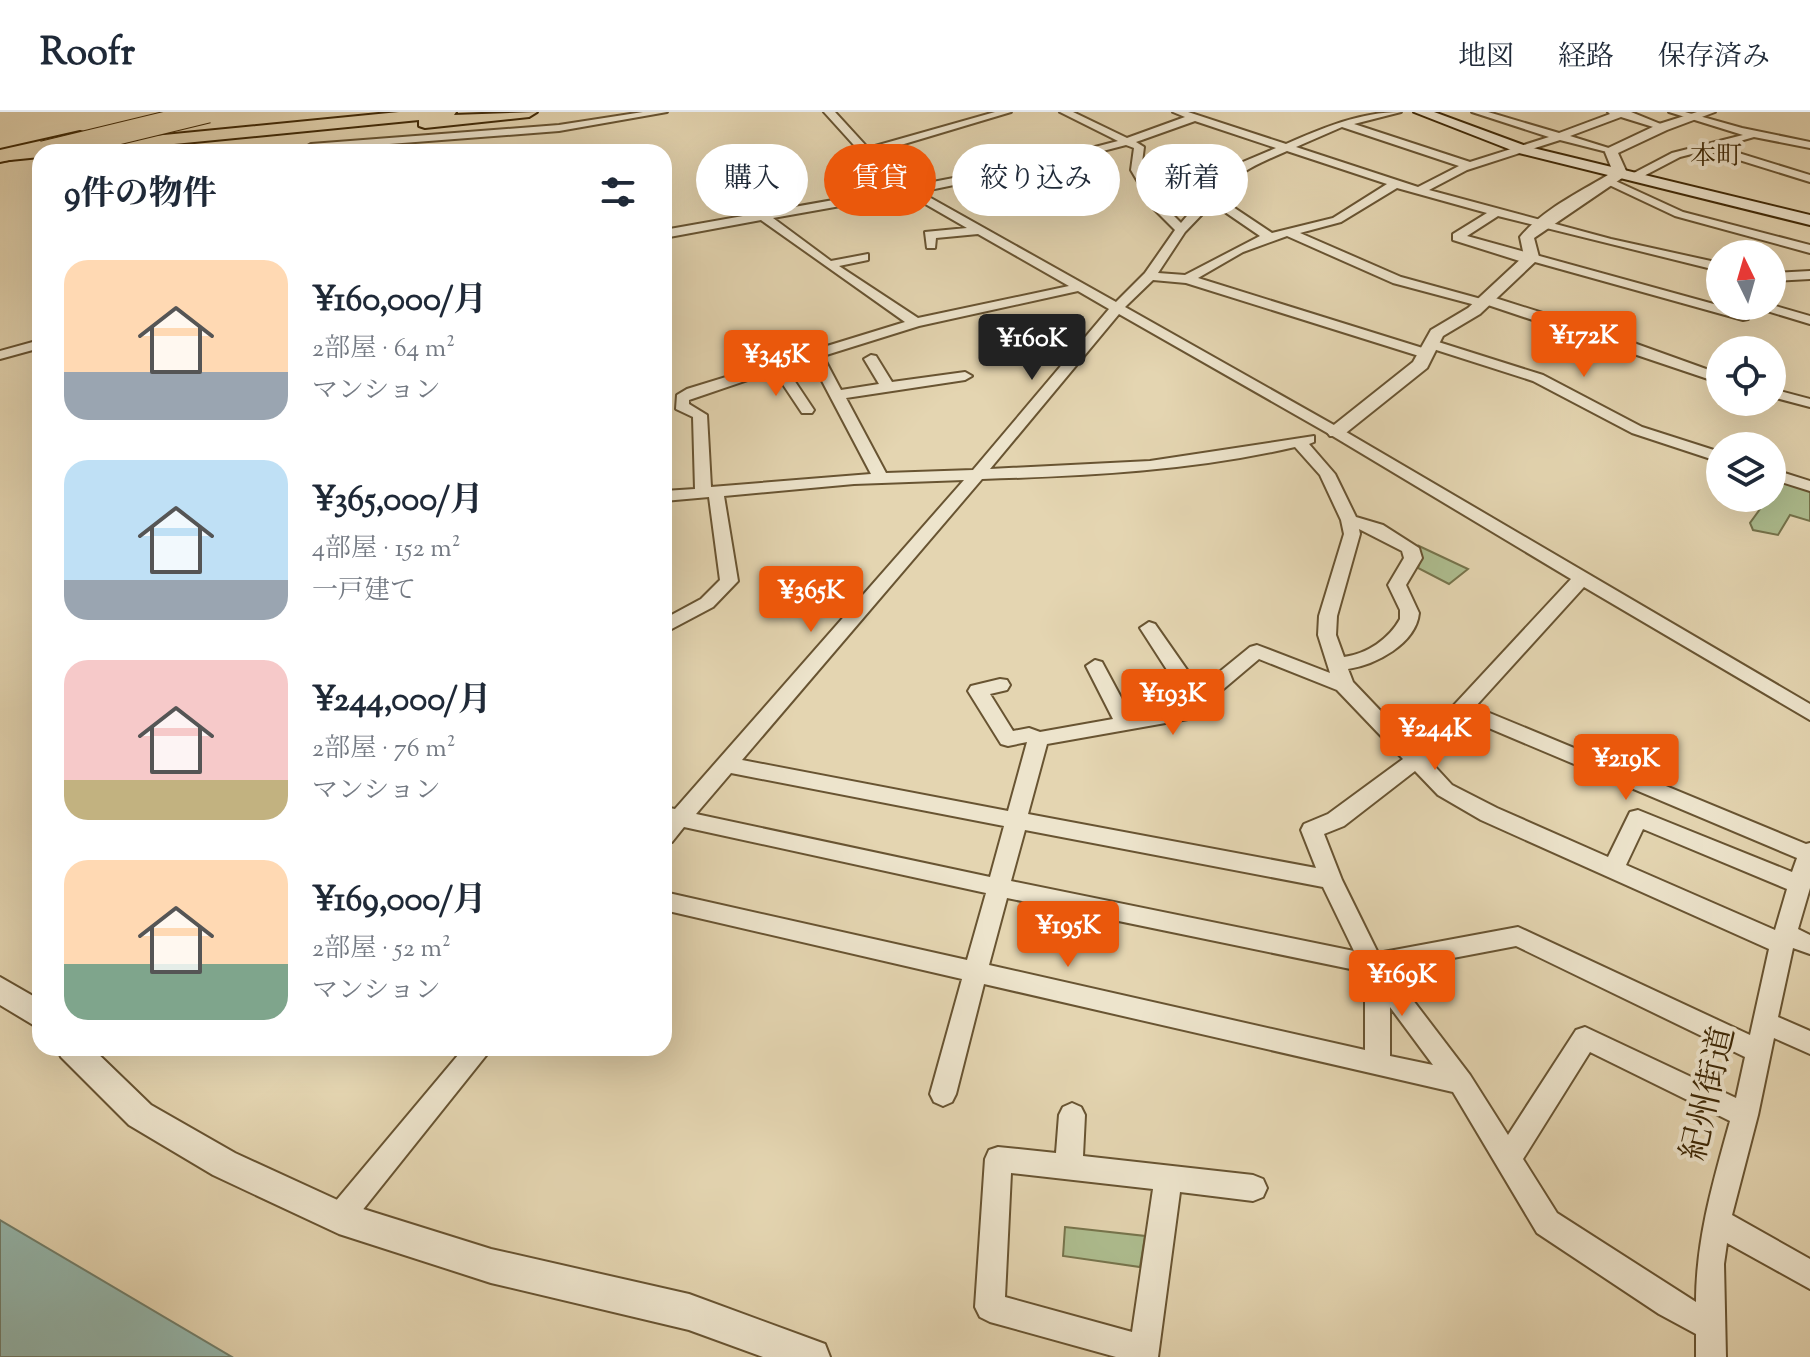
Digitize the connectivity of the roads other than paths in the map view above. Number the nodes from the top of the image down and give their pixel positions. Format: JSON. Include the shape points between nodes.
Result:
{"nodes":[{"id":1,"x":187,"y":112,"type":"edge"},
{"id":2,"x":208,"y":112,"type":"edge"},
{"id":3,"x":448,"y":112,"type":"edge"},
{"id":4,"x":529,"y":112,"type":"edge"},
{"id":5,"x":662,"y":112,"type":"edge"},
{"id":6,"x":829,"y":112,"type":"edge"},
{"id":7,"x":1006,"y":112,"type":"edge"},
{"id":8,"x":1065,"y":112,"type":"edge"},
{"id":9,"x":1178,"y":112,"type":"edge"},
{"id":10,"x":1332,"y":112,"type":"edge"},
{"id":11,"x":1396,"y":112,"type":"edge"},
{"id":12,"x":1421,"y":112,"type":"edge"},
{"id":13,"x":1477,"y":112,"type":"edge"},
{"id":14,"x":1674,"y":112,"type":"edge"},
{"id":15,"x":1709,"y":112,"type":"edge"},
{"id":16,"x":1619,"y":113,"type":"edge"},
{"id":17,"x":1691,"y":117,"type":"junction"},
{"id":18,"x":1193,"y":118,"type":"junction"},
{"id":19,"x":1348,"y":122,"type":"junction"},
{"id":20,"x":1663,"y":127,"type":"junction"},
{"id":21,"x":1752,"y":134,"type":"junction"},
{"id":22,"x":1554,"y":137,"type":"junction"},
{"id":23,"x":1125,"y":140,"type":"junction"},
{"id":24,"x":57,"y":144,"type":"edge"},
{"id":25,"x":75,"y":144,"type":"edge"},
{"id":26,"x":136,"y":144,"type":"edge"},
{"id":27,"x":239,"y":144,"type":"edge"},
{"id":28,"x":350,"y":144,"type":"edge"},
{"id":29,"x":859,"y":144,"type":"edge"},
{"id":30,"x":894,"y":144,"type":"edge"},
{"id":31,"x":1810,"y":145,"type":"edge"},
{"id":32,"x":1707,"y":147,"type":"junction"},
{"id":33,"x":1283,"y":148,"type":"junction"},
{"id":34,"x":1521,"y":149,"type":"junction"},
{"id":35,"x":32,"y":150,"type":"edge"},
{"id":36,"x":1611,"y":152,"type":"junction"},
{"id":37,"x":32,"y":153,"type":"edge"},
{"id":38,"x":32,"y":155,"type":"edge"},
{"id":39,"x":0,"y":158,"type":"edge"},
{"id":40,"x":1248,"y":163,"type":"edge"},
{"id":41,"x":1471,"y":166,"type":"junction"},
{"id":42,"x":32,"y":167,"type":"edge"},
{"id":43,"x":0,"y":171,"type":"edge"},
{"id":44,"x":1621,"y":177,"type":"junction"},
{"id":45,"x":1810,"y":179,"type":"edge"},
{"id":46,"x":1395,"y":184,"type":"junction"},
{"id":47,"x":936,"y":186,"type":"edge"},
{"id":48,"x":1419,"y":191,"type":"junction"},
{"id":49,"x":936,"y":205,"type":"edge"},
{"id":50,"x":1496,"y":212,"type":"junction"},
{"id":51,"x":757,"y":216,"type":"edge"},
{"id":52,"x":763,"y":216,"type":"edge"},
{"id":53,"x":1194,"y":216,"type":"edge"},
{"id":54,"x":1239,"y":216,"type":"edge"},
{"id":55,"x":1810,"y":220,"type":"edge"},
{"id":56,"x":1541,"y":224,"type":"junction"},
{"id":57,"x":980,"y":230,"type":"junction"},
{"id":58,"x":1181,"y":230,"type":"junction"},
{"id":59,"x":672,"y":232,"type":"edge"},
{"id":60,"x":1288,"y":232,"type":"junction"},
{"id":61,"x":1270,"y":237,"type":"junction"},
{"id":62,"x":931,"y":245,"type":"dead end"},
{"id":63,"x":1810,"y":249,"type":"edge"},
{"id":64,"x":864,"y":257,"type":"dead end"},
{"id":65,"x":1531,"y":258,"type":"junction"},
{"id":66,"x":1706,"y":264,"type":"edge"},
{"id":67,"x":829,"y":265,"type":"junction"},
{"id":68,"x":1810,"y":275,"type":"edge"},
{"id":69,"x":1150,"y":276,"type":"junction"},
{"id":70,"x":1786,"y":276,"type":"edge"},
{"id":71,"x":1187,"y":279,"type":"junction"},
{"id":72,"x":1080,"y":287,"type":"junction"},
{"id":73,"x":1485,"y":301,"type":"junction"},
{"id":74,"x":1706,"y":306,"type":"edge"},
{"id":75,"x":1116,"y":309,"type":"junction"},
{"id":76,"x":1786,"y":313,"type":"edge"},
{"id":77,"x":1810,"y":320,"type":"edge"},
{"id":78,"x":916,"y":323,"type":"junction"},
{"id":79,"x":32,"y":346,"type":"edge"},
{"id":80,"x":1428,"y":349,"type":"junction"},
{"id":81,"x":815,"y":354,"type":"junction"},
{"id":82,"x":0,"y":355,"type":"edge"},
{"id":83,"x":871,"y":359,"type":"dead end"},
{"id":84,"x":778,"y":366,"type":"junction"},
{"id":85,"x":1706,"y":374,"type":"edge"},
{"id":86,"x":965,"y":376,"type":"dead end"},
{"id":87,"x":888,"y":388,"type":"junction"},
{"id":88,"x":836,"y":395,"type":"junction"},
{"id":89,"x":1786,"y":397,"type":"edge"},
{"id":90,"x":1810,"y":403,"type":"edge"},
{"id":91,"x":807,"y":410,"type":"dead end"},
{"id":92,"x":1336,"y":432,"type":"junction"},
{"id":93,"x":1299,"y":442,"type":"junction"},
{"id":94,"x":1706,"y":452,"type":"edge"},
{"id":95,"x":975,"y":476,"type":"junction"},
{"id":96,"x":881,"y":478,"type":"junction"},
{"id":97,"x":1786,"y":478,"type":"edge"},
{"id":98,"x":1810,"y":486,"type":"edge"},
{"id":99,"x":709,"y":493,"type":"junction"},
{"id":100,"x":672,"y":495,"type":"edge"},
{"id":101,"x":1349,"y":520,"type":"junction"},
{"id":102,"x":1581,"y":579,"type":"junction"},
{"id":103,"x":672,"y":623,"type":"edge"},
{"id":104,"x":1149,"y":628,"type":"dead end"},
{"id":105,"x":1337,"y":665,"type":"junction"},
{"id":106,"x":1095,"y":666,"type":"dead end"},
{"id":107,"x":1000,"y":685,"type":"dead end"},
{"id":108,"x":1344,"y":685,"type":"junction"},
{"id":109,"x":1208,"y":689,"type":"junction"},
{"id":110,"x":1461,"y":709,"type":"junction"},
{"id":111,"x":1810,"y":713,"type":"edge"},
{"id":112,"x":1125,"y":723,"type":"junction"},
{"id":113,"x":1038,"y":739,"type":"junction"},
{"id":114,"x":1414,"y":761,"type":"junction"},
{"id":115,"x":727,"y":765,"type":"junction"},
{"id":116,"x":672,"y":820,"type":"edge"},
{"id":117,"x":1017,"y":821,"type":"junction"},
{"id":118,"x":672,"y":824,"type":"edge"},
{"id":119,"x":1809,"y":852,"type":"edge"},
{"id":120,"x":1613,"y":869,"type":"junction"},
{"id":121,"x":1331,"y":880,"type":"junction"},
{"id":122,"x":1800,"y":885,"type":"junction"},
{"id":123,"x":999,"y":888,"type":"junction"},
{"id":124,"x":672,"y":903,"type":"edge"},
{"id":125,"x":1784,"y":939,"type":"junction"},
{"id":126,"x":1810,"y":945,"type":"edge"},
{"id":127,"x":1375,"y":967,"type":"junction"},
{"id":128,"x":975,"y":973,"type":"junction"},
{"id":129,"x":0,"y":989,"type":"edge"},
{"id":130,"x":32,"y":1011,"type":"edge"},
{"id":131,"x":1764,"y":1022,"type":"junction"},
{"id":132,"x":1810,"y":1043,"type":"edge"},
{"id":133,"x":1758,"y":1051,"type":"junction"},
{"id":134,"x":80,"y":1056,"type":"edge"},
{"id":135,"x":472,"y":1056,"type":"edge"},
{"id":136,"x":1377,"y":1064,"type":"junction"},
{"id":137,"x":1461,"y":1083,"type":"junction"},
{"id":138,"x":943,"y":1094,"type":"dead end"},
{"id":139,"x":1072,"y":1115,"type":"dead end"},
{"id":140,"x":1745,"y":1115,"type":"junction"},
{"id":141,"x":1508,"y":1158,"type":"junction"},
{"id":142,"x":1069,"y":1167,"type":"junction"},
{"id":143,"x":1168,"y":1179,"type":"junction"},
{"id":144,"x":1253,"y":1188,"type":"dead end"},
{"id":145,"x":339,"y":1218,"type":"junction"},
{"id":146,"x":1716,"y":1221,"type":"junction"},
{"id":147,"x":1810,"y":1275,"type":"edge"},
{"id":148,"x":1710,"y":1326,"type":"junction"},
{"id":149,"x":1144,"y":1354,"type":"edge"},
{"id":150,"x":812,"y":1357,"type":"edge"},
{"id":151,"x":1711,"y":1357,"type":"edge"}],
"edges":[{"from":1,"to":24,"type":"highway","bridge":true},
{"from":2,"to":25,"type":"highway","bridge":true},
{"from":3,"to":26,"type":"main road"},
{"from":4,"to":27,"type":"main road"},
{"from":5,"to":28,"type":"street","via":[[559,128]]},
{"from":6,"to":29,"type":"street"},
{"from":7,"to":30,"type":"street"},
{"from":8,"to":23,"type":"street"},
{"from":9,"to":18,"type":"street"},
{"from":10,"to":19,"type":"street"},
{"from":11,"to":19,"type":"street"},
{"from":12,"to":34,"type":"main road"},
{"from":13,"to":22,"type":"street"},
{"from":14,"to":17,"type":"street"},
{"from":15,"to":17,"type":"street"},
{"from":16,"to":20,"type":"street"},
{"from":16,"to":22,"type":"street"},
{"from":17,"to":20,"type":"street"},
{"from":17,"to":21,"type":"street"},
{"from":18,"to":23,"type":"street"},
{"from":18,"to":33,"type":"street"},
{"from":19,"to":33,"type":"street"},
{"from":19,"to":41,"type":"street"},
{"from":20,"to":36,"type":"street"},
{"from":21,"to":31,"type":"street"},
{"from":21,"to":32,"type":"street"},
{"from":22,"to":34,"type":"street"},
{"from":22,"to":36,"type":"street"},
{"from":23,"to":47,"type":"street"},
{"from":23,"to":58,"type":"street","via":[[1139,147],[1136,170],[1158,207]]},
{"from":32,"to":44,"type":"street"},
{"from":32,"to":45,"type":"street"},
{"from":33,"to":40,"type":"street"},
{"from":33,"to":46,"type":"street"},
{"from":34,"to":41,"type":"street"},
{"from":34,"to":44,"type":"main road"},
{"from":35,"to":39,"type":"highway","bridge":true},
{"from":36,"to":44,"type":"street"},
{"from":37,"to":39,"type":"highway"},
{"from":38,"to":39,"type":"main road"},
{"from":41,"to":48,"type":"street"},
{"from":42,"to":43,"type":"main road"},
{"from":44,"to":55,"type":"main road"},
{"from":44,"to":56,"type":"street"},
{"from":44,"to":63,"type":"street","via":[[1679,214]]},
{"from":46,"to":48,"type":"street"},
{"from":46,"to":60,"type":"street","via":[[1337,220]]},
{"from":48,"to":50,"type":"street"},
{"from":49,"to":57,"type":"street"},
{"from":50,"to":56,"type":"street"},
{"from":50,"to":65,"type":"street","via":[[1457,237]]},
{"from":51,"to":59,"type":"street"},
{"from":52,"to":67,"type":"street"},
{"from":53,"to":58,"type":"street"},
{"from":54,"to":61,"type":"street"},
{"from":56,"to":65,"type":"street","via":[[1527,237]]},
{"from":56,"to":66,"type":"street"},
{"from":57,"to":62,"type":"street","via":[[929,235]]},
{"from":57,"to":72,"type":"street"},
{"from":58,"to":69,"type":"street"},
{"from":60,"to":61,"type":"street"},
{"from":60,"to":73,"type":"street","via":[[1397,280]]},
{"from":61,"to":71,"type":"street"},
{"from":64,"to":67,"type":"street"},
{"from":65,"to":73,"type":"street"},
{"from":65,"to":74,"type":"street"},
{"from":67,"to":78,"type":"street"},
{"from":68,"to":70,"type":"street"},
{"from":69,"to":71,"type":"street"},
{"from":69,"to":75,"type":"street"},
{"from":71,"to":80,"type":"street"},
{"from":72,"to":75,"type":"street"},
{"from":72,"to":78,"type":"street"},
{"from":73,"to":80,"type":"street","via":[[1437,333]]},
{"from":73,"to":85,"type":"street"},
{"from":75,"to":92,"type":"street"},
{"from":75,"to":95,"type":"street"},
{"from":76,"to":77,"type":"street"},
{"from":78,"to":81,"type":"street"},
{"from":79,"to":82,"type":"street"},
{"from":80,"to":92,"type":"street","via":[[1421,364]]},
{"from":80,"to":94,"type":"street","via":[[1538,378],[1637,430]]},
{"from":81,"to":84,"type":"street"},
{"from":81,"to":88,"type":"street"},
{"from":83,"to":87,"type":"street"},
{"from":84,"to":91,"type":"street"},
{"from":84,"to":99,"type":"street","via":[[682,398],[681,406],[700,415]]},
{"from":86,"to":87,"type":"street"},
{"from":87,"to":88,"type":"street"},
{"from":88,"to":96,"type":"street"},
{"from":89,"to":90,"type":"street"},
{"from":92,"to":93,"type":"street"},
{"from":92,"to":102,"type":"street"},
{"from":93,"to":95,"type":"street","via":[[1252,454]]},
{"from":93,"to":101,"type":"street","via":[[1327,474]]},
{"from":95,"to":96,"type":"street"},
{"from":95,"to":115,"type":"street"},
{"from":96,"to":99,"type":"street"},
{"from":97,"to":98,"type":"street"},
{"from":99,"to":100,"type":"street"},
{"from":99,"to":103,"type":"street","via":[[729,581],[707,603]]},
{"from":101,"to":105,"type":"street","via":[[1352,534],[1328,616],[1327,635]]},
{"from":101,"to":105,"type":"street","via":[[1410,548],[1413,558],[1397,585],[1410,621],[1377,652]]},
{"from":102,"to":110,"type":"street"},
{"from":102,"to":111,"type":"street"},
{"from":104,"to":109,"type":"street","via":[[1185,682]]},
{"from":105,"to":108,"type":"street"},
{"from":106,"to":112,"type":"street"},
{"from":107,"to":113,"type":"street","via":[[978,691],[1008,739]]},
{"from":108,"to":109,"type":"street","via":[[1257,651]]},
{"from":108,"to":114,"type":"street"},
{"from":109,"to":112,"type":"street","via":[[1181,714]]},
{"from":110,"to":114,"type":"street"},
{"from":110,"to":119,"type":"street"},
{"from":112,"to":113,"type":"street"},
{"from":113,"to":117,"type":"street"},
{"from":114,"to":120,"type":"street","via":[[1445,790],[1489,814]]},
{"from":114,"to":121,"type":"street","via":[[1336,820],[1312,830]]},
{"from":115,"to":116,"type":"street"},
{"from":115,"to":117,"type":"street"},
{"from":117,"to":121,"type":"street"},
{"from":117,"to":123,"type":"street"},
{"from":118,"to":123,"type":"street"},
{"from":119,"to":122,"type":"street","name":"紀州街道"},
{"from":120,"to":122,"type":"street","via":[[1638,818]]},
{"from":120,"to":125,"type":"street"},
{"from":121,"to":127,"type":"street"},
{"from":122,"to":125,"type":"street","name":"紀州街道"},
{"from":123,"to":127,"type":"street"},
{"from":123,"to":128,"type":"street"},
{"from":124,"to":128,"type":"street"},
{"from":125,"to":126,"type":"street"},
{"from":125,"to":131,"type":"street","name":"紀州街道"},
{"from":127,"to":133,"type":"street","via":[[1518,936]]},
{"from":127,"to":136,"type":"street"},
{"from":127,"to":137,"type":"street"},
{"from":128,"to":136,"type":"street"},
{"from":128,"to":138,"type":"street"},
{"from":129,"to":130,"type":"street"},
{"from":131,"to":132,"type":"street"},
{"from":131,"to":133,"type":"street","name":"紀州街道"},
{"from":133,"to":140,"type":"street","name":"紀州街道"},
{"from":134,"to":145,"type":"street","via":[[140,1115],[224,1164]]},
{"from":135,"to":145,"type":"street"},
{"from":136,"to":137,"type":"street"},
{"from":137,"to":141,"type":"street"},
{"from":139,"to":142,"type":"street"},
{"from":140,"to":141,"type":"street","via":[[1585,1038]]},
{"from":140,"to":146,"type":"street","name":"紀州街道"},
{"from":141,"to":148,"type":"street","via":[[1547,1223]]},
{"from":142,"to":143,"type":"street"},
{"from":142,"to":149,"type":"street","via":[[998,1159],[990,1307]]},
{"from":143,"to":144,"type":"street"},
{"from":143,"to":149,"type":"street"},
{"from":145,"to":150,"type":"street","via":[[491,1266],[689,1312]]},
{"from":146,"to":147,"type":"street"},
{"from":146,"to":148,"type":"street","name":"紀州街道"},
{"from":148,"to":151,"type":"street","name":"紀州街道"}]}
